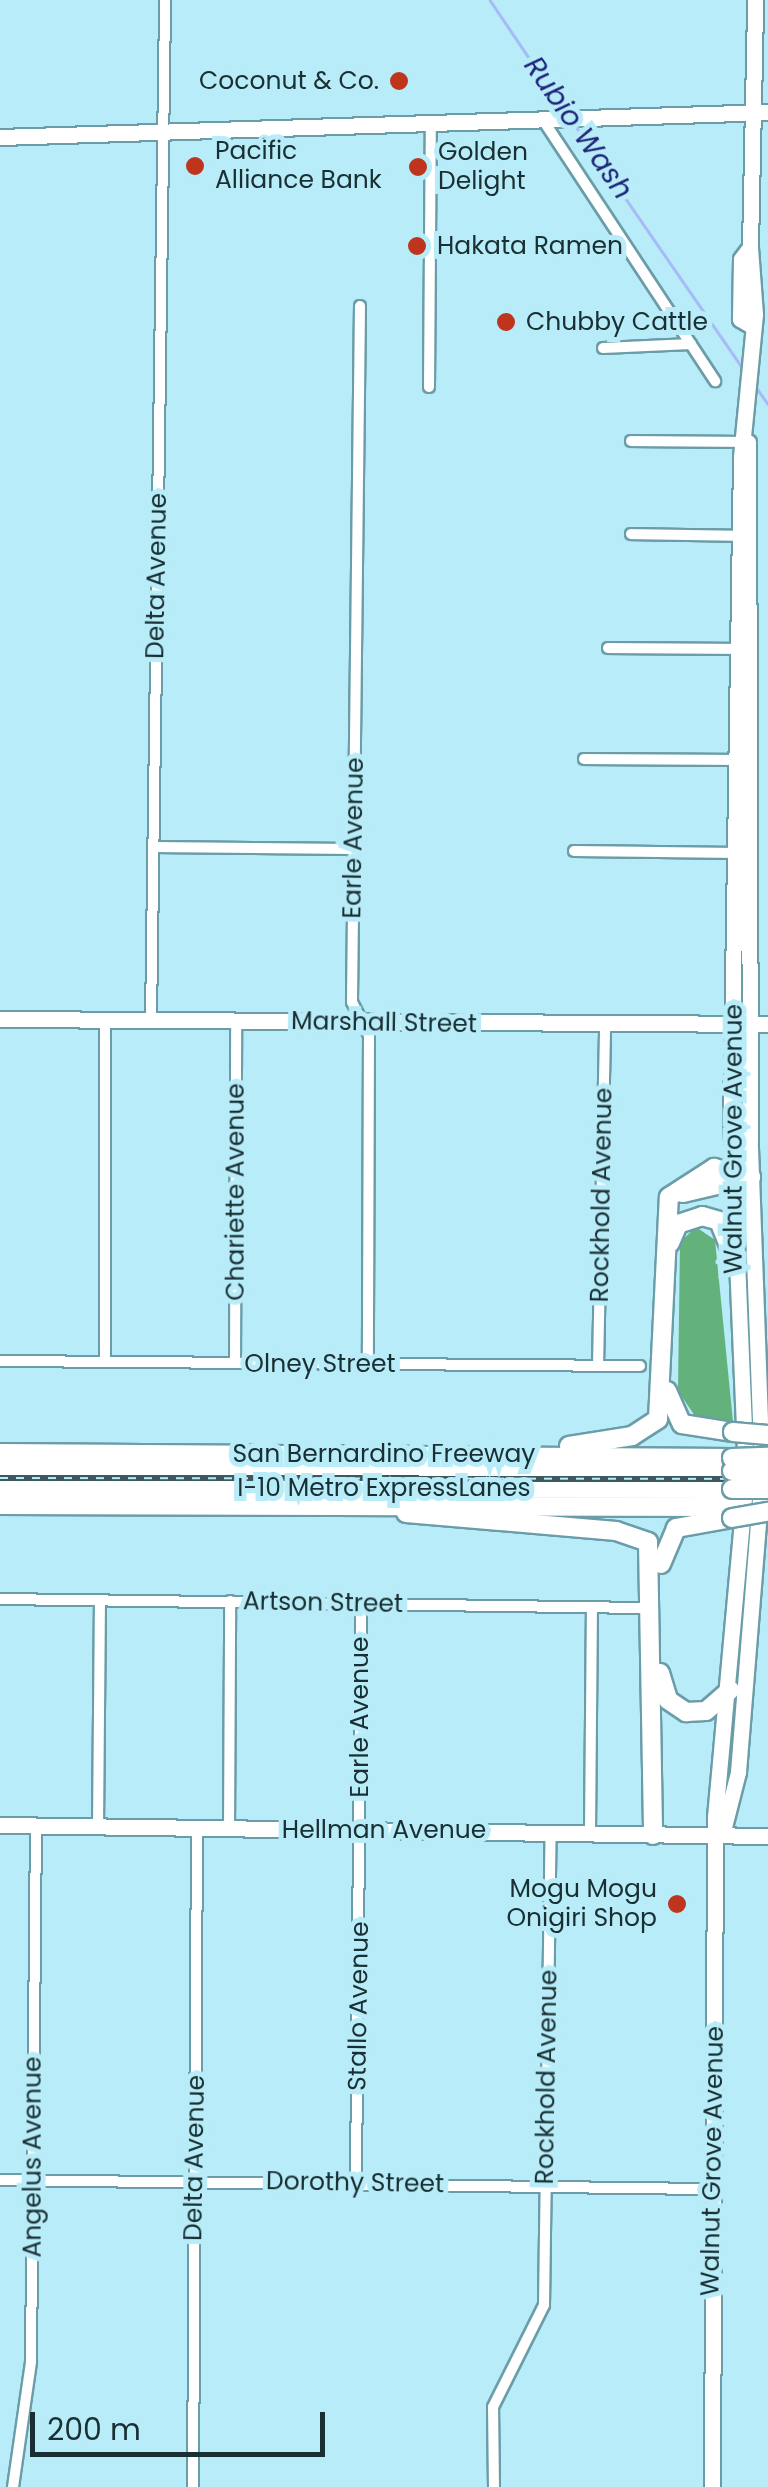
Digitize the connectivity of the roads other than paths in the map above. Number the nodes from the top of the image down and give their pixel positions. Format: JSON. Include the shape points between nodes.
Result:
{"nodes":[{"id":1,"x":165,"y":0,"type":"edge"},
{"id":2,"x":755,"y":0,"type":"edge"},
{"id":3,"x":760,"y":113,"type":"edge"},
{"id":4,"x":548,"y":120,"type":"junction"},
{"id":5,"x":431,"y":123,"type":"junction"},
{"id":6,"x":162,"y":132,"type":"junction"},
{"id":7,"x":0,"y":137,"type":"edge"},
{"id":8,"x":360,"y":306,"type":"dead end"},
{"id":9,"x":690,"y":344,"type":"junction"},
{"id":10,"x":603,"y":348,"type":"dead end"},
{"id":11,"x":715,"y":381,"type":"dead end"},
{"id":12,"x":429,"y":387,"type":"dead end"},
{"id":13,"x":632,"y":441,"type":"dead end"},
{"id":14,"x":748,"y":442,"type":"junction"},
{"id":15,"x":630,"y":534,"type":"dead end"},
{"id":16,"x":746,"y":536,"type":"junction"},
{"id":17,"x":608,"y":648,"type":"dead end"},
{"id":18,"x":745,"y":649,"type":"junction"},
{"id":19,"x":584,"y":758,"type":"dead end"},
{"id":20,"x":743,"y":760,"type":"junction"},
{"id":21,"x":153,"y":847,"type":"junction"},
{"id":22,"x":353,"y":849,"type":"junction"},
{"id":23,"x":574,"y":851,"type":"dead end"},
{"id":24,"x":742,"y":853,"type":"junction"},
{"id":25,"x":0,"y":1020,"type":"edge"},
{"id":26,"x":105,"y":1020,"type":"junction"},
{"id":27,"x":151,"y":1021,"type":"junction"},
{"id":28,"x":236,"y":1022,"type":"junction"},
{"id":29,"x":364,"y":1023,"type":"junction"},
{"id":30,"x":768,"y":1024,"type":"edge"},
{"id":31,"x":605,"y":1025,"type":"junction"},
{"id":32,"x":741,"y":1026,"type":"junction"},
{"id":33,"x":731,"y":1176,"type":"junction"},
{"id":34,"x":750,"y":1178,"type":"junction"},
{"id":35,"x":670,"y":1243,"type":"junction"},
{"id":36,"x":732,"y":1252,"type":"junction"},
{"id":37,"x":0,"y":1361,"type":"edge"},
{"id":38,"x":105,"y":1362,"type":"junction"},
{"id":39,"x":236,"y":1363,"type":"junction"},
{"id":40,"x":368,"y":1364,"type":"junction"},
{"id":41,"x":598,"y":1366,"type":"junction"},
{"id":42,"x":640,"y":1366,"type":"dead end"},
{"id":43,"x":768,"y":1436,"type":"edge"},
{"id":44,"x":0,"y":1453,"type":"edge"},
{"id":45,"x":519,"y":1454,"type":"junction"},
{"id":46,"x":768,"y":1458,"type":"edge"},
{"id":47,"x":0,"y":1468,"type":"edge"},
{"id":48,"x":768,"y":1471,"type":"edge"},
{"id":49,"x":0,"y":1488,"type":"edge"},
{"id":50,"x":732,"y":1488,"type":"junction"},
{"id":51,"x":768,"y":1489,"type":"edge"},
{"id":52,"x":0,"y":1505,"type":"edge"},
{"id":53,"x":361,"y":1505,"type":"junction"},
{"id":54,"x":768,"y":1509,"type":"edge"},
{"id":55,"x":0,"y":1599,"type":"edge"},
{"id":56,"x":100,"y":1600,"type":"junction"},
{"id":57,"x":230,"y":1601,"type":"junction"},
{"id":58,"x":360,"y":1603,"type":"junction"},
{"id":59,"x":592,"y":1606,"type":"junction"},
{"id":60,"x":646,"y":1608,"type":"dead end"},
{"id":61,"x":660,"y":1672,"type":"junction"},
{"id":62,"x":730,"y":1690,"type":"junction"},
{"id":63,"x":0,"y":1826,"type":"edge"},
{"id":64,"x":36,"y":1826,"type":"junction"},
{"id":65,"x":98,"y":1826,"type":"junction"},
{"id":66,"x":196,"y":1828,"type":"junction"},
{"id":67,"x":229,"y":1829,"type":"junction"},
{"id":68,"x":360,"y":1830,"type":"junction"},
{"id":69,"x":551,"y":1832,"type":"junction"},
{"id":70,"x":590,"y":1832,"type":"junction"},
{"id":71,"x":653,"y":1834,"type":"junction"},
{"id":72,"x":722,"y":1835,"type":"junction"},
{"id":73,"x":768,"y":1836,"type":"edge"},
{"id":74,"x":0,"y":2180,"type":"edge"},
{"id":75,"x":32,"y":2180,"type":"junction"},
{"id":76,"x":193,"y":2182,"type":"junction"},
{"id":77,"x":356,"y":2182,"type":"junction"},
{"id":78,"x":546,"y":2186,"type":"junction"},
{"id":79,"x":710,"y":2189,"type":"junction"},
{"id":80,"x":12,"y":2487,"type":"edge"},
{"id":81,"x":193,"y":2487,"type":"edge"},
{"id":82,"x":494,"y":2487,"type":"edge"},
{"id":83,"x":712,"y":2487,"type":"edge"}],
"edges":[{"from":1,"to":6,"type":"street","name":"Delta Avenue"},
{"from":2,"to":3,"type":"main road","name":"Walnut Grove Avenue"},
{"from":3,"to":4,"type":"main road"},
{"from":3,"to":14,"type":"main road","name":"Walnut Grove Avenue","via":[[750,247]]},
{"from":4,"to":5,"type":"main road"},
{"from":4,"to":9,"type":"street"},
{"from":5,"to":6,"type":"main road"},
{"from":5,"to":12,"type":"street"},
{"from":6,"to":7,"type":"main road"},
{"from":6,"to":21,"type":"street","name":"Delta Avenue"},
{"from":8,"to":22,"type":"street","name":"Earle Avenue"},
{"from":9,"to":10,"type":"street"},
{"from":9,"to":11,"type":"street"},
{"from":13,"to":14,"type":"street"},
{"from":14,"to":16,"type":"main road","name":"Walnut Grove Avenue"},
{"from":15,"to":16,"type":"street"},
{"from":16,"to":18,"type":"main road","name":"Walnut Grove Avenue"},
{"from":17,"to":18,"type":"street"},
{"from":18,"to":20,"type":"main road","name":"Walnut Grove Avenue"},
{"from":19,"to":20,"type":"street"},
{"from":20,"to":24,"type":"main road","name":"Walnut Grove Avenue"},
{"from":21,"to":22,"type":"street"},
{"from":21,"to":27,"type":"street","name":"Delta Avenue"},
{"from":22,"to":29,"type":"street","name":"Earle Avenue","via":[[353,1013]]},
{"from":23,"to":24,"type":"street"},
{"from":24,"to":32,"type":"main road","name":"Walnut Grove Avenue"},
{"from":25,"to":26,"type":"main road","name":"Marshall Street"},
{"from":26,"to":27,"type":"main road","name":"Marshall Street"},
{"from":26,"to":38,"type":"street"},
{"from":27,"to":28,"type":"main road","name":"Marshall Street"},
{"from":28,"to":29,"type":"main road","name":"Marshall Street"},
{"from":28,"to":39,"type":"street","name":"Chariette Avenue"},
{"from":29,"to":31,"type":"main road","name":"Marshall Street"},
{"from":29,"to":40,"type":"street","name":"Earle Avenue"},
{"from":30,"to":32,"type":"main road","name":"Marshall Street"},
{"from":31,"to":32,"type":"main road","name":"Marshall Street"},
{"from":31,"to":41,"type":"street","name":"Rockhold Avenue"},
{"from":32,"to":33,"type":"main road","name":"Walnut Grove Avenue"},
{"from":32,"to":34,"type":"main road","name":"Walnut Grove Avenue"},
{"from":33,"to":34,"type":"highway"},
{"from":33,"to":35,"type":"highway","via":[[681,1195]]},
{"from":33,"to":36,"type":"main road","name":"Walnut Grove Avenue"},
{"from":33,"to":45,"type":"highway","via":[[676,1188],[665,1210],[658,1419],[632,1436]]},
{"from":34,"to":72,"type":"main road","name":"Walnut Grove Avenue","via":[[760,1552],[738,1772]]},
{"from":35,"to":36,"type":"highway","via":[[678,1224],[702,1216],[719,1222]]},
{"from":35,"to":43,"type":"highway","bridge":true,"via":[[670,1408],[690,1428]]},
{"from":36,"to":62,"type":"main road","name":"Walnut Grove Avenue","via":[[746,1475]]},
{"from":37,"to":38,"type":"street","name":"Olney Street"},
{"from":38,"to":39,"type":"street","name":"Olney Street"},
{"from":39,"to":40,"type":"street","name":"Olney Street"},
{"from":40,"to":41,"type":"street","name":"Olney Street"},
{"from":41,"to":42,"type":"street","name":"Olney Street"},
{"from":44,"to":45,"type":"highway","name":"San Bernardino Freeway"},
{"from":45,"to":50,"type":"highway","name":"San Bernardino Freeway"},
{"from":46,"to":50,"type":"highway","name":"San Bernardino Freeway","bridge":true},
{"from":47,"to":50,"type":"highway","name":"I-10 Metro ExpressLanes"},
{"from":48,"to":50,"type":"highway","name":"I-10 Metro ExpressLanes","bridge":true},
{"from":49,"to":50,"type":"highway","name":"I-10 Metro ExpressLanes"},
{"from":50,"to":51,"type":"highway","name":"I-10 Metro ExpressLanes","bridge":true},
{"from":50,"to":53,"type":"highway","name":"San Bernardino Freeway"},
{"from":50,"to":54,"type":"highway","bridge":true},
{"from":50,"to":61,"type":"highway","via":[[664,1542]]},
{"from":52,"to":53,"type":"highway","name":"San Bernardino Freeway"},
{"from":53,"to":71,"type":"highway","via":[[648,1542]]},
{"from":55,"to":56,"type":"street","name":"Artson Street"},
{"from":56,"to":57,"type":"street","name":"Artson Street"},
{"from":56,"to":65,"type":"street"},
{"from":57,"to":58,"type":"street","name":"Artson Street"},
{"from":57,"to":67,"type":"street"},
{"from":58,"to":59,"type":"street","name":"Artson Street"},
{"from":58,"to":68,"type":"street","name":"Earle Avenue"},
{"from":59,"to":60,"type":"street","name":"Artson Street"},
{"from":59,"to":70,"type":"street"},
{"from":61,"to":62,"type":"highway","via":[[668,1700],[686,1712],[706,1712]]},
{"from":61,"to":71,"type":"highway"},
{"from":62,"to":72,"type":"main road","name":"Walnut Grove Avenue","via":[[715,1817]]},
{"from":63,"to":64,"type":"main road","name":"Hellman Avenue"},
{"from":64,"to":65,"type":"main road","name":"Hellman Avenue"},
{"from":64,"to":75,"type":"street","name":"Angelus Avenue"},
{"from":65,"to":66,"type":"main road","name":"Hellman Avenue"},
{"from":66,"to":67,"type":"main road","name":"Hellman Avenue"},
{"from":66,"to":76,"type":"street","name":"Delta Avenue"},
{"from":67,"to":68,"type":"main road","name":"Hellman Avenue"},
{"from":68,"to":69,"type":"main road","name":"Hellman Avenue"},
{"from":68,"to":77,"type":"street","name":"Stallo Avenue"},
{"from":69,"to":70,"type":"main road","name":"Hellman Avenue"},
{"from":69,"to":78,"type":"street","name":"Rockhold Avenue"},
{"from":70,"to":71,"type":"main road","name":"Hellman Avenue"},
{"from":71,"to":72,"type":"main road","name":"Hellman Avenue"},
{"from":72,"to":73,"type":"main road","name":"Hellman Avenue"},
{"from":72,"to":79,"type":"main road","name":"Walnut Grove Avenue"},
{"from":74,"to":75,"type":"street","name":"Dorothy Street"},
{"from":75,"to":76,"type":"street","name":"Dorothy Street"},
{"from":75,"to":80,"type":"street","name":"Angelus Avenue","via":[[31,2362]]},
{"from":76,"to":77,"type":"street","name":"Dorothy Street"},
{"from":76,"to":81,"type":"street","name":"Delta Avenue"},
{"from":77,"to":78,"type":"street","name":"Dorothy Street"},
{"from":78,"to":79,"type":"street","name":"Dorothy Street"},
{"from":78,"to":82,"type":"street","name":"Rockhold Avenue","via":[[540,2322],[493,2407]]},
{"from":79,"to":83,"type":"main road","name":"Walnut Grove Avenue"}]}
